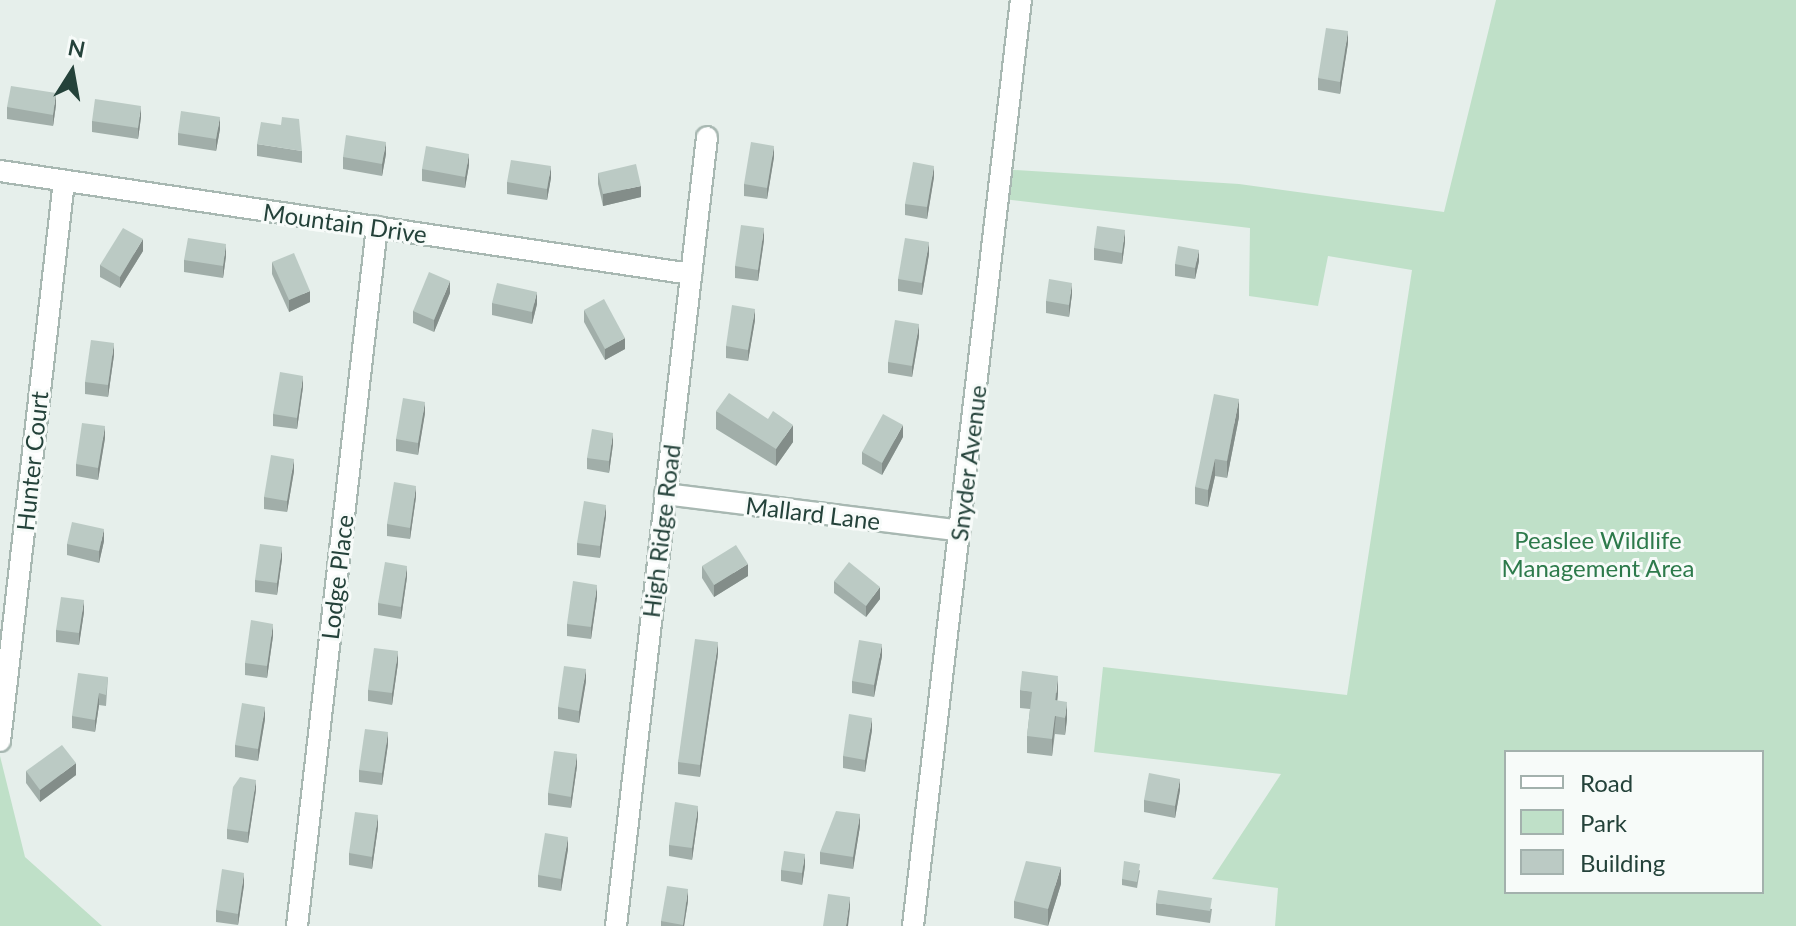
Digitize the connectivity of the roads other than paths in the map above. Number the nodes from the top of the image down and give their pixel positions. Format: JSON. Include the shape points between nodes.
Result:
{"nodes":[{"id":1,"x":1021,"y":0,"type":"edge"},
{"id":2,"x":707,"y":137,"type":"dead end"},
{"id":3,"x":0,"y":171,"type":"edge"},
{"id":4,"x":64,"y":181,"type":"junction"},
{"id":5,"x":377,"y":227,"type":"junction"},
{"id":6,"x":691,"y":274,"type":"junction"},
{"id":7,"x":665,"y":494,"type":"junction"},
{"id":8,"x":960,"y":531,"type":"junction"},
{"id":9,"x":0,"y":741,"type":"edge"},
{"id":10,"x":297,"y":926,"type":"edge"},
{"id":11,"x":616,"y":926,"type":"edge"},
{"id":12,"x":913,"y":926,"type":"edge"}],
"edges":[{"from":1,"to":8,"type":"street","name":"Snyder Avenue"},
{"from":2,"to":6,"type":"street","name":"High Ridge Road"},
{"from":3,"to":4,"type":"street","name":"Mountain Drive"},
{"from":4,"to":5,"type":"street","name":"Mountain Drive"},
{"from":4,"to":9,"type":"street","name":"Hunter Court"},
{"from":5,"to":6,"type":"street","name":"Mountain Drive"},
{"from":5,"to":10,"type":"street","name":"Lodge Place"},
{"from":6,"to":7,"type":"street","name":"High Ridge Road"},
{"from":7,"to":8,"type":"street","name":"Mallard Lane"},
{"from":7,"to":11,"type":"street","name":"High Ridge Road"},
{"from":8,"to":12,"type":"street","name":"Snyder Avenue"}]}
